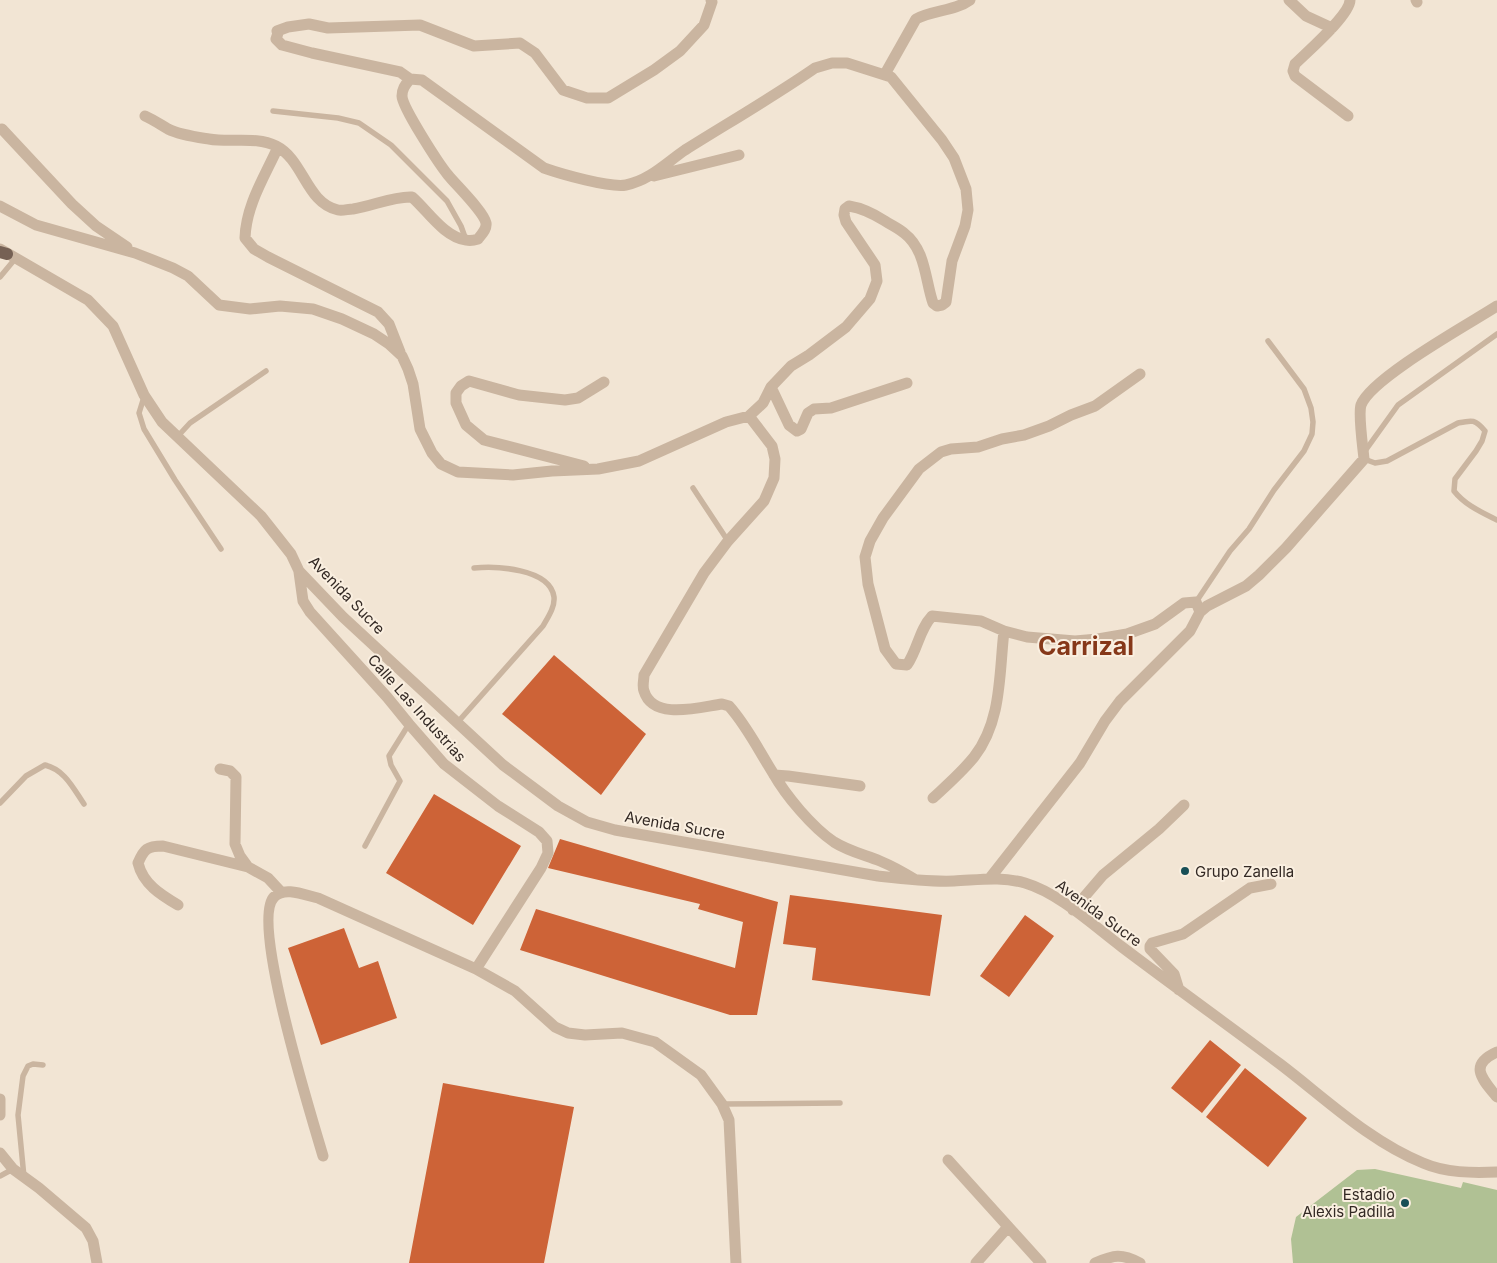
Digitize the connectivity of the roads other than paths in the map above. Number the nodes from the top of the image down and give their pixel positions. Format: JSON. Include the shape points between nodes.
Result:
{"nodes":[{"id":1,"x":712,"y":0,"type":"edge"},
{"id":2,"x":970,"y":0,"type":"edge"},
{"id":3,"x":1288,"y":0,"type":"edge"},
{"id":4,"x":1350,"y":0,"type":"edge"},
{"id":5,"x":1332,"y":28,"type":"junction"},
{"id":6,"x":885,"y":74,"type":"junction"},
{"id":7,"x":410,"y":79,"type":"junction"},
{"id":8,"x":274,"y":111,"type":"dead end"},
{"id":9,"x":146,"y":116,"type":"dead end"},
{"id":10,"x":1348,"y":116,"type":"dead end"},
{"id":11,"x":2,"y":129,"type":"dead end"},
{"id":12,"x":278,"y":147,"type":"junction"},
{"id":13,"x":739,"y":155,"type":"dead end"},
{"id":14,"x":647,"y":178,"type":"junction"},
{"id":15,"x":0,"y":206,"type":"edge"},
{"id":16,"x":466,"y":240,"type":"junction"},
{"id":17,"x":135,"y":253,"type":"junction"},
{"id":18,"x":6,"y":254,"type":"edge"},
{"id":19,"x":0,"y":277,"type":"edge"},
{"id":20,"x":1497,"y":306,"type":"edge"},
{"id":21,"x":1497,"y":334,"type":"edge"},
{"id":22,"x":1268,"y":341,"type":"dead end"},
{"id":23,"x":402,"y":356,"type":"junction"},
{"id":24,"x":266,"y":371,"type":"dead end"},
{"id":25,"x":1140,"y":374,"type":"dead end"},
{"id":26,"x":604,"y":382,"type":"dead end"},
{"id":27,"x":907,"y":384,"type":"dead end"},
{"id":28,"x":771,"y":387,"type":"junction"},
{"id":29,"x":144,"y":395,"type":"junction"},
{"id":30,"x":749,"y":416,"type":"junction"},
{"id":31,"x":178,"y":436,"type":"junction"},
{"id":32,"x":1364,"y":456,"type":"junction"},
{"id":33,"x":598,"y":470,"type":"junction"},
{"id":34,"x":692,"y":488,"type":"dead end"},
{"id":35,"x":1497,"y":520,"type":"edge"},
{"id":36,"x":728,"y":541,"type":"junction"},
{"id":37,"x":221,"y":549,"type":"dead end"},
{"id":38,"x":474,"y":568,"type":"dead end"},
{"id":39,"x":299,"y":571,"type":"junction"},
{"id":40,"x":1198,"y":607,"type":"junction"},
{"id":41,"x":1004,"y":631,"type":"junction"},
{"id":42,"x":457,"y":723,"type":"junction"},
{"id":43,"x":409,"y":724,"type":"junction"},
{"id":44,"x":220,"y":769,"type":"dead end"},
{"id":45,"x":774,"y":775,"type":"junction"},
{"id":46,"x":860,"y":786,"type":"dead end"},
{"id":47,"x":934,"y":798,"type":"dead end"},
{"id":48,"x":0,"y":803,"type":"edge"},
{"id":49,"x":84,"y":804,"type":"dead end"},
{"id":50,"x":1184,"y":806,"type":"dead end"},
{"id":51,"x":365,"y":846,"type":"dead end"},
{"id":52,"x":248,"y":867,"type":"junction"},
{"id":53,"x":990,"y":878,"type":"junction"},
{"id":54,"x":918,"y":881,"type":"junction"},
{"id":55,"x":1271,"y":884,"type":"dead end"},
{"id":56,"x":281,"y":892,"type":"junction"},
{"id":57,"x":178,"y":905,"type":"dead end"},
{"id":58,"x":1073,"y":910,"type":"junction"},
{"id":59,"x":476,"y":969,"type":"junction"},
{"id":60,"x":1179,"y":990,"type":"junction"},
{"id":61,"x":1497,"y":1052,"type":"edge"},
{"id":62,"x":43,"y":1065,"type":"dead end"},
{"id":63,"x":1497,"y":1096,"type":"edge"},
{"id":64,"x":0,"y":1099,"type":"edge"},
{"id":65,"x":840,"y":1103,"type":"dead end"},
{"id":66,"x":722,"y":1104,"type":"junction"},
{"id":67,"x":0,"y":1115,"type":"edge"},
{"id":68,"x":0,"y":1153,"type":"edge"},
{"id":69,"x":323,"y":1156,"type":"dead end"},
{"id":70,"x":948,"y":1160,"type":"dead end"},
{"id":71,"x":13,"y":1169,"type":"junction"},
{"id":72,"x":1497,"y":1172,"type":"edge"},
{"id":73,"x":0,"y":1176,"type":"edge"},
{"id":74,"x":24,"y":1177,"type":"junction"},
{"id":75,"x":1008,"y":1227,"type":"junction"},
{"id":76,"x":97,"y":1263,"type":"edge"},
{"id":77,"x":736,"y":1263,"type":"edge"},
{"id":78,"x":976,"y":1263,"type":"edge"},
{"id":79,"x":1041,"y":1263,"type":"edge"},
{"id":80,"x":1095,"y":1263,"type":"edge"},
{"id":81,"x":1140,"y":1263,"type":"edge"}],
"edges":[{"from":1,"to":7,"type":"street","via":[[704,25],[680,51],[608,98],[587,98],[563,90],[535,53],[520,43],[474,46],[420,25],[328,28],[309,24],[277,31],[276,39],[282,45],[400,72]]},
{"from":2,"to":6,"type":"street","via":[[916,19]]},
{"from":3,"to":5,"type":"street","via":[[1306,16]]},
{"from":4,"to":5,"type":"street","via":[[1350,6]]},
{"from":5,"to":10,"type":"street","via":[[1295,64],[1293,71],[1295,76]]},
{"from":6,"to":14,"type":"street","via":[[847,63],[815,68]]},
{"from":6,"to":28,"type":"street","via":[[891,77],[942,140],[954,158],[966,189],[968,210],[952,261],[946,302],[937,306],[933,303],[920,254],[906,234],[878,216],[849,206],[845,209],[846,222],[876,265],[877,281],[870,299],[846,327],[791,366]]},
{"from":7,"to":14,"type":"street","via":[[422,80],[544,168],[624,186]]},
{"from":7,"to":16,"type":"street","via":[[403,88],[402,97],[412,119],[446,173],[486,223],[485,231],[478,239]]},
{"from":8,"to":16,"type":"lane","via":[[359,123],[391,145],[447,201]]},
{"from":9,"to":12,"type":"street","via":[[170,130],[191,136],[228,142],[245,140]]},
{"from":11,"to":17,"type":"street","via":[[72,204],[96,226]]},
{"from":12,"to":16,"type":"street","via":[[298,166],[313,192],[327,206],[340,211],[412,197],[443,228]]},
{"from":12,"to":23,"type":"street","via":[[249,211],[245,238],[268,258],[378,312],[389,324]]},
{"from":13,"to":14,"type":"street"},
{"from":15,"to":17,"type":"street","via":[[36,226]]},
{"from":17,"to":23,"type":"street","via":[[188,276],[220,305],[250,309],[280,306],[313,308],[374,334]]},
{"from":18,"to":19,"type":"lane"},
{"from":18,"to":29,"type":"street","name":"Avenida Sucre","via":[[88,300],[113,326]]},
{"from":20,"to":32,"type":"street","via":[[1399,368],[1366,395],[1360,407]]},
{"from":21,"to":32,"type":"lane","via":[[1398,405]]},
{"from":22,"to":40,"type":"lane","via":[[1304,389],[1314,422],[1312,434],[1304,451],[1230,552]]},
{"from":23,"to":33,"type":"street","via":[[413,384],[420,429],[440,464],[458,472],[514,475]]},
{"from":24,"to":31,"type":"lane","via":[[190,423]]},
{"from":25,"to":41,"type":"street","via":[[1095,406],[1049,426],[978,447],[941,452],[918,469],[870,541],[865,557],[868,584],[885,649],[896,664],[907,665],[926,622],[932,616],[981,621]]},
{"from":26,"to":33,"type":"street","via":[[578,398],[565,400],[520,395],[470,381],[456,393],[456,403],[466,425],[484,440]]},
{"from":27,"to":28,"type":"street","via":[[832,408],[814,409],[797,431],[789,425]]},
{"from":28,"to":30,"type":"street","via":[[763,403]]},
{"from":29,"to":31,"type":"street","name":"Avenida Sucre","via":[[162,422]]},
{"from":29,"to":37,"type":"lane","via":[[139,413],[144,429]]},
{"from":30,"to":33,"type":"street","via":[[726,422],[639,461]]},
{"from":30,"to":36,"type":"street","via":[[772,446],[774,478],[764,501]]},
{"from":31,"to":39,"type":"street","name":"Avenida Sucre","via":[[261,516],[291,554]]},
{"from":32,"to":35,"type":"lane","via":[[1375,463],[1387,461],[1458,423],[1478,422],[1486,431],[1455,479],[1454,491],[1460,499]]},
{"from":32,"to":40,"type":"street","via":[[1259,575],[1246,586],[1207,606]]},
{"from":34,"to":36,"type":"lane"},
{"from":36,"to":45,"type":"street","via":[[704,573],[644,675],[643,690],[648,699],[668,711],[722,704],[729,706],[755,741]]},
{"from":38,"to":42,"type":"lane","via":[[493,566],[527,572],[544,581],[554,595],[553,607],[544,626]]},
{"from":39,"to":42,"type":"street","name":"Avenida Sucre","via":[[343,617]]},
{"from":39,"to":43,"type":"street","name":"Calle Las Industrias","via":[[303,601],[310,612]]},
{"from":40,"to":41,"type":"street","via":[[1184,603],[1155,624],[1098,640],[1075,641]]},
{"from":40,"to":53,"type":"street","via":[[1190,631],[1120,701],[1080,763]]},
{"from":41,"to":47,"type":"street","via":[[997,704],[984,740],[974,756]]},
{"from":42,"to":54,"type":"street","name":"Avenida Sucre","via":[[509,770],[558,806],[587,822],[795,863]]},
{"from":43,"to":51,"type":"lane","via":[[389,756],[400,781]]},
{"from":43,"to":59,"type":"street","name":"Calle Las Industrias","via":[[444,764],[498,806],[539,832],[547,842],[548,853],[541,868]]},
{"from":44,"to":52,"type":"street","via":[[236,777],[235,844]]},
{"from":45,"to":46,"type":"street"},
{"from":45,"to":54,"type":"street","via":[[796,806],[834,842]]},
{"from":48,"to":49,"type":"lane","via":[[26,776],[44,765],[55,768],[66,778]]},
{"from":50,"to":58,"type":"street","via":[[1103,875]]},
{"from":52,"to":56,"type":"street","via":[[268,878]]},
{"from":52,"to":57,"type":"street","via":[[163,846],[150,846],[138,863],[143,876],[161,895]]},
{"from":53,"to":54,"type":"street","name":"Avenida Sucre"},
{"from":53,"to":58,"type":"street","name":"Avenida Sucre","via":[[1025,883]]},
{"from":55,"to":60,"type":"street","via":[[1250,888],[1183,934],[1152,943],[1150,949],[1174,974]]},
{"from":56,"to":59,"type":"street","via":[[318,898]]},
{"from":56,"to":69,"type":"street","via":[[273,897],[268,907],[271,945],[284,1022]]},
{"from":58,"to":60,"type":"street","name":"Avenida Sucre"},
{"from":59,"to":66,"type":"street","via":[[515,991],[555,1027],[568,1033],[622,1033],[655,1042],[701,1075]]},
{"from":60,"to":72,"type":"street","name":"Avenida Sucre","via":[[1396,1151],[1425,1164],[1469,1173]]},
{"from":61,"to":63,"type":"street","via":[[1486,1057],[1480,1068],[1481,1078]]},
{"from":62,"to":74,"type":"lane","via":[[28,1066],[23,1076],[18,1115]]},
{"from":64,"to":67,"type":"street"},
{"from":65,"to":66,"type":"lane"},
{"from":66,"to":77,"type":"street","via":[[729,1120]]},
{"from":68,"to":71,"type":"street"},
{"from":70,"to":75,"type":"street"},
{"from":71,"to":73,"type":"lane"},
{"from":71,"to":74,"type":"street"},
{"from":74,"to":76,"type":"street","via":[[86,1228],[93,1241]]},
{"from":75,"to":78,"type":"street"},
{"from":75,"to":79,"type":"street"},
{"from":80,"to":81,"type":"street","via":[[1111,1256],[1124,1256]]}]}
